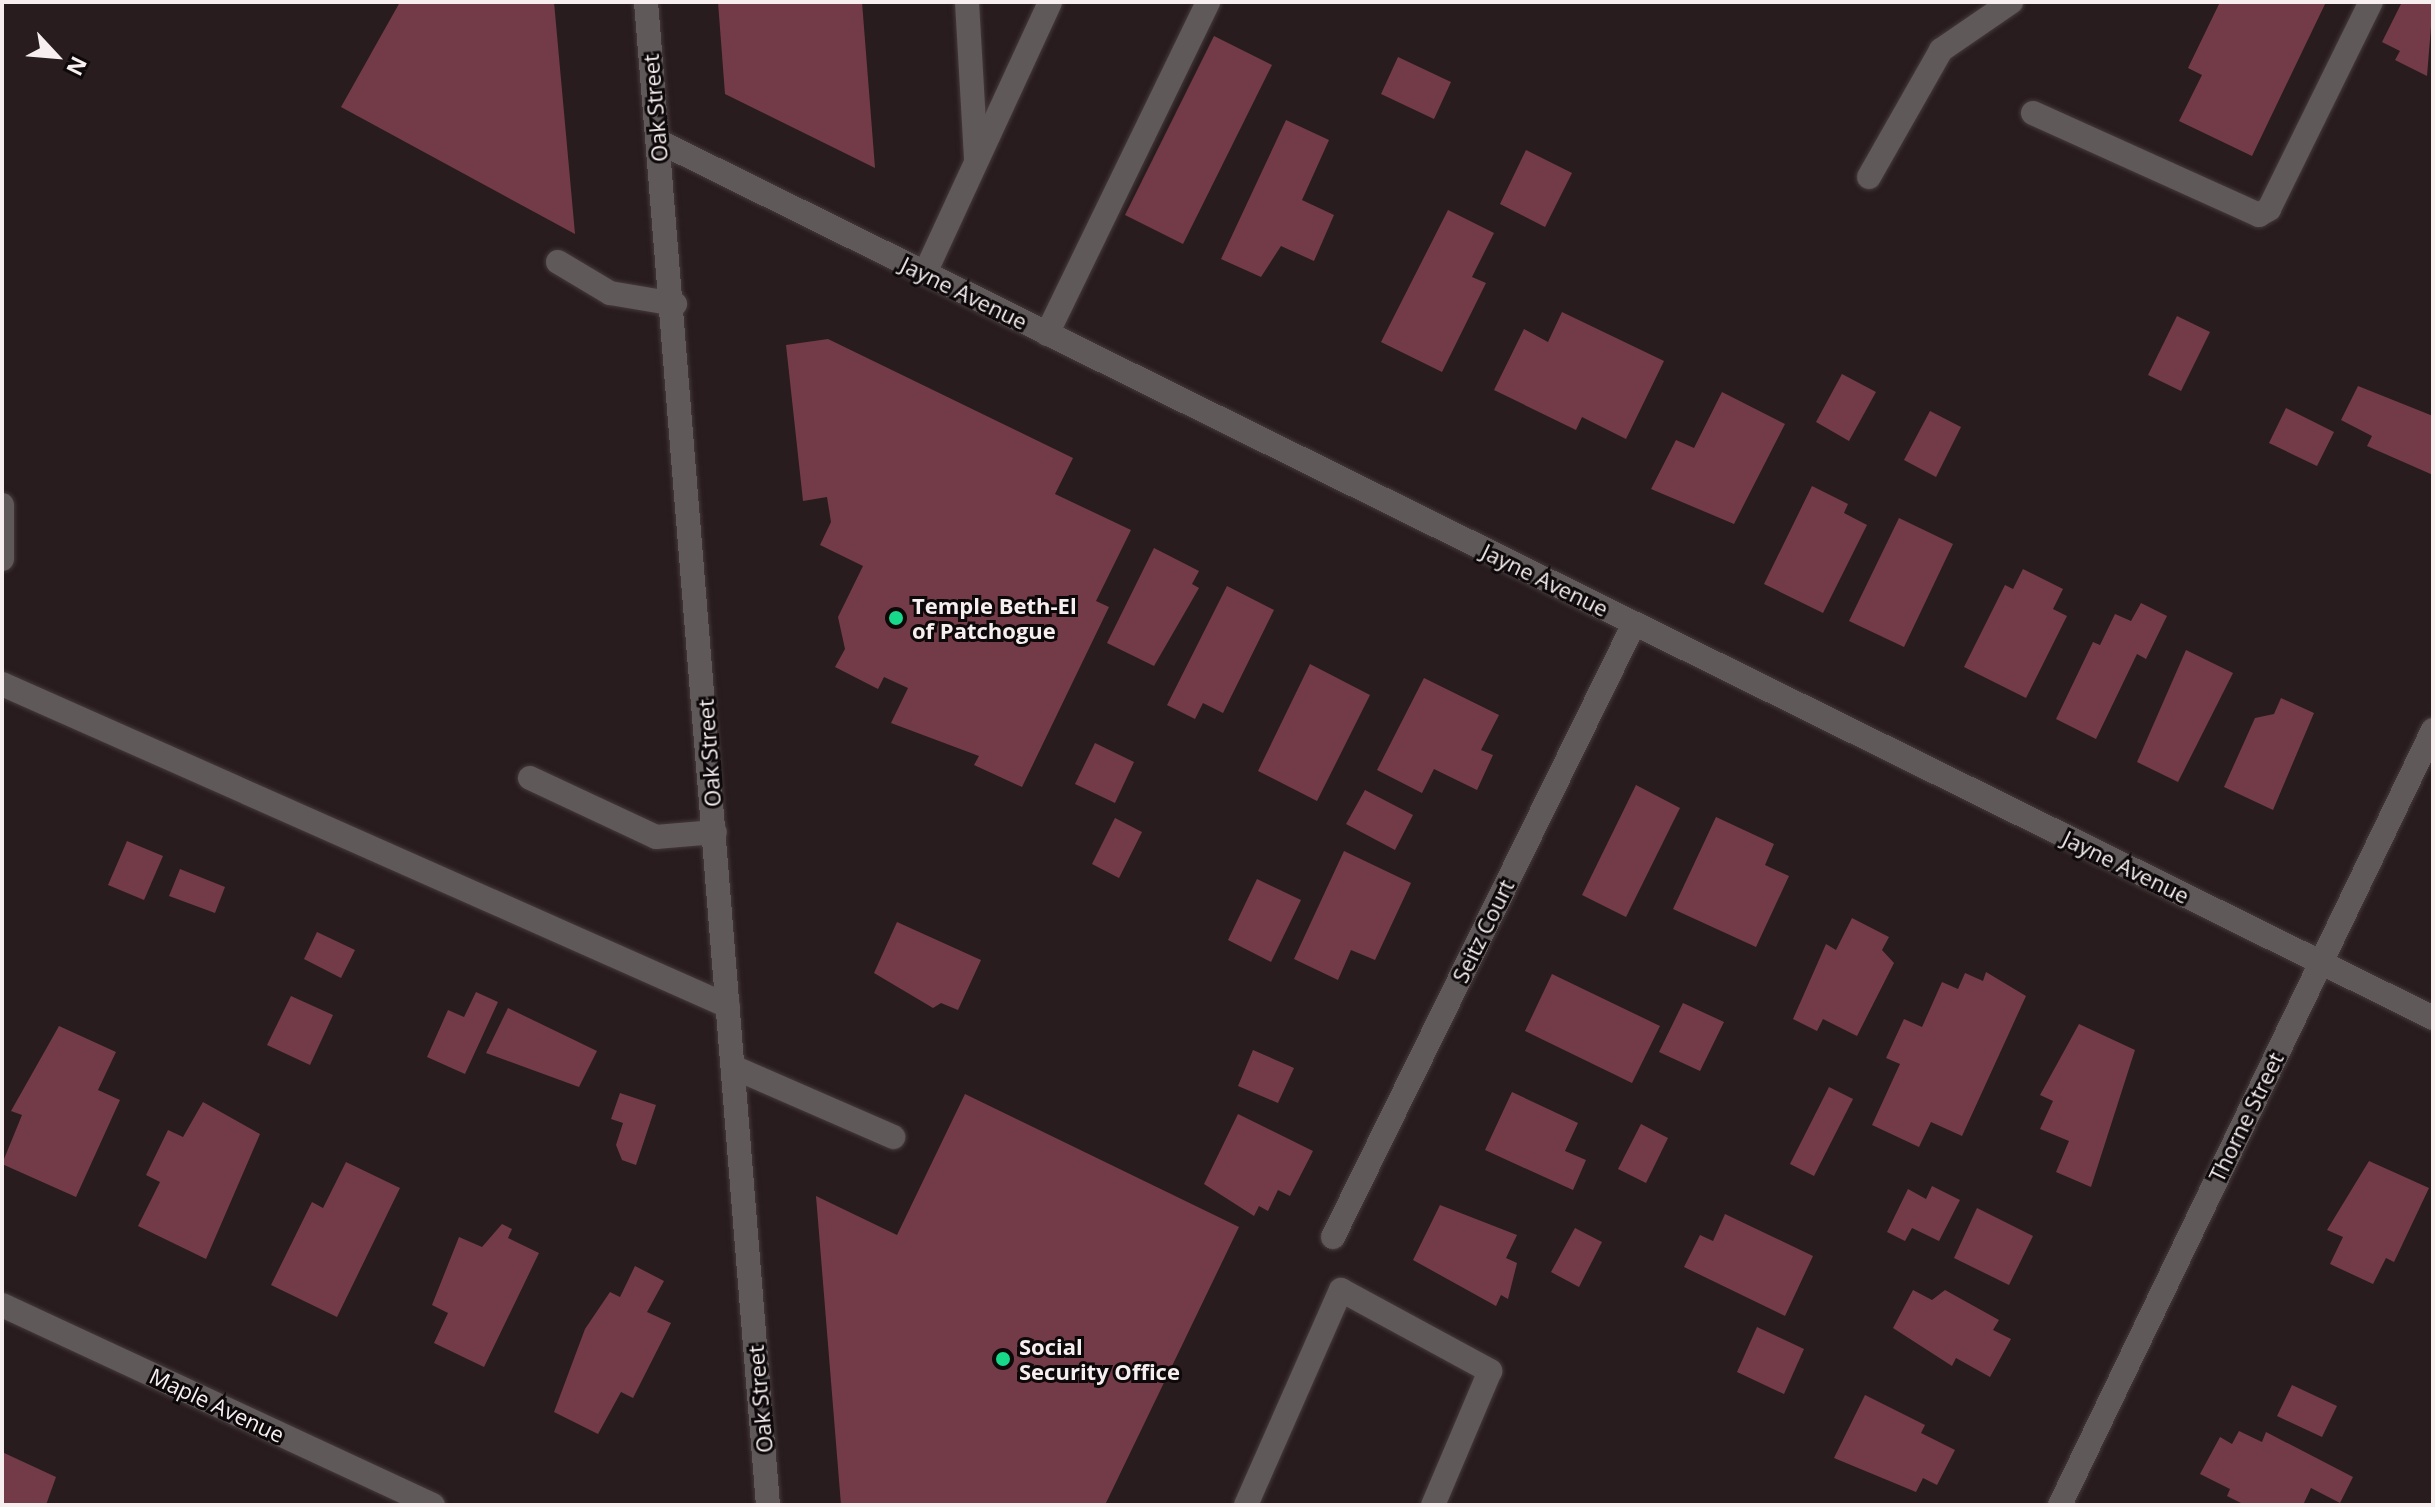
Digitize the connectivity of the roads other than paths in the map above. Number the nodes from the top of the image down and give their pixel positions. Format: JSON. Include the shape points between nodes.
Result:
{"nodes":[{"id":1,"x":646,"y":2,"type":"edge"},
{"id":2,"x":967,"y":2,"type":"edge"},
{"id":3,"x":1050,"y":2,"type":"edge"},
{"id":4,"x":1208,"y":2,"type":"edge"},
{"id":5,"x":2011,"y":2,"type":"edge"},
{"id":6,"x":2371,"y":2,"type":"edge"},
{"id":7,"x":2033,"y":113,"type":"dead end"},
{"id":8,"x":658,"y":141,"type":"junction"},
{"id":9,"x":976,"y":162,"type":"junction"},
{"id":10,"x":1869,"y":177,"type":"dead end"},
{"id":11,"x":558,"y":262,"type":"dead end"},
{"id":12,"x":925,"y":273,"type":"junction"},
{"id":13,"x":675,"y":304,"type":"junction"},
{"id":14,"x":1047,"y":334,"type":"junction"},
{"id":15,"x":2,"y":505,"type":"edge"},
{"id":16,"x":2,"y":559,"type":"edge"},
{"id":17,"x":1634,"y":624,"type":"junction"},
{"id":18,"x":2,"y":684,"type":"edge"},
{"id":19,"x":2433,"y":730,"type":"edge"},
{"id":20,"x":530,"y":778,"type":"dead end"},
{"id":21,"x":715,"y":832,"type":"junction"},
{"id":22,"x":2320,"y":963,"type":"junction"},
{"id":23,"x":728,"y":1006,"type":"junction"},
{"id":24,"x":2433,"y":1018,"type":"edge"},
{"id":25,"x":733,"y":1067,"type":"junction"},
{"id":26,"x":893,"y":1137,"type":"dead end"},
{"id":27,"x":1333,"y":1237,"type":"dead end"},
{"id":28,"x":2,"y":1305,"type":"edge"},
{"id":29,"x":433,"y":1505,"type":"edge"},
{"id":30,"x":768,"y":1505,"type":"edge"},
{"id":31,"x":1246,"y":1505,"type":"edge"},
{"id":32,"x":1433,"y":1505,"type":"edge"},
{"id":33,"x":2060,"y":1505,"type":"edge"}],
"edges":[{"from":1,"to":8,"type":"street","name":"Oak Street"},
{"from":2,"to":9,"type":"street"},
{"from":3,"to":9,"type":"street"},
{"from":4,"to":14,"type":"street"},
{"from":5,"to":10,"type":"street","via":[[1941,50]]},
{"from":6,"to":7,"type":"street","via":[[2269,209],[2259,215]]},
{"from":8,"to":12,"type":"street","name":"Jayne Avenue"},
{"from":8,"to":13,"type":"street","name":"Oak Street"},
{"from":9,"to":12,"type":"street"},
{"from":11,"to":13,"type":"street","via":[[610,293]]},
{"from":12,"to":14,"type":"street","name":"Jayne Avenue"},
{"from":13,"to":21,"type":"street","name":"Oak Street"},
{"from":14,"to":17,"type":"street","name":"Jayne Avenue"},
{"from":15,"to":16,"type":"street"},
{"from":17,"to":22,"type":"street","name":"Jayne Avenue"},
{"from":17,"to":27,"type":"street","name":"Seitz Court"},
{"from":18,"to":23,"type":"street"},
{"from":19,"to":22,"type":"street","name":"Thorne Street"},
{"from":20,"to":21,"type":"street","via":[[656,837]]},
{"from":21,"to":23,"type":"street","name":"Oak Street"},
{"from":22,"to":24,"type":"street","name":"Jayne Avenue"},
{"from":22,"to":33,"type":"street","name":"Thorne Street"},
{"from":23,"to":25,"type":"street","name":"Oak Street"},
{"from":25,"to":26,"type":"street"},
{"from":25,"to":30,"type":"street","name":"Oak Street"},
{"from":28,"to":29,"type":"street","name":"Maple Avenue"},
{"from":31,"to":32,"type":"street","via":[[1341,1290],[1490,1371]]}]}
